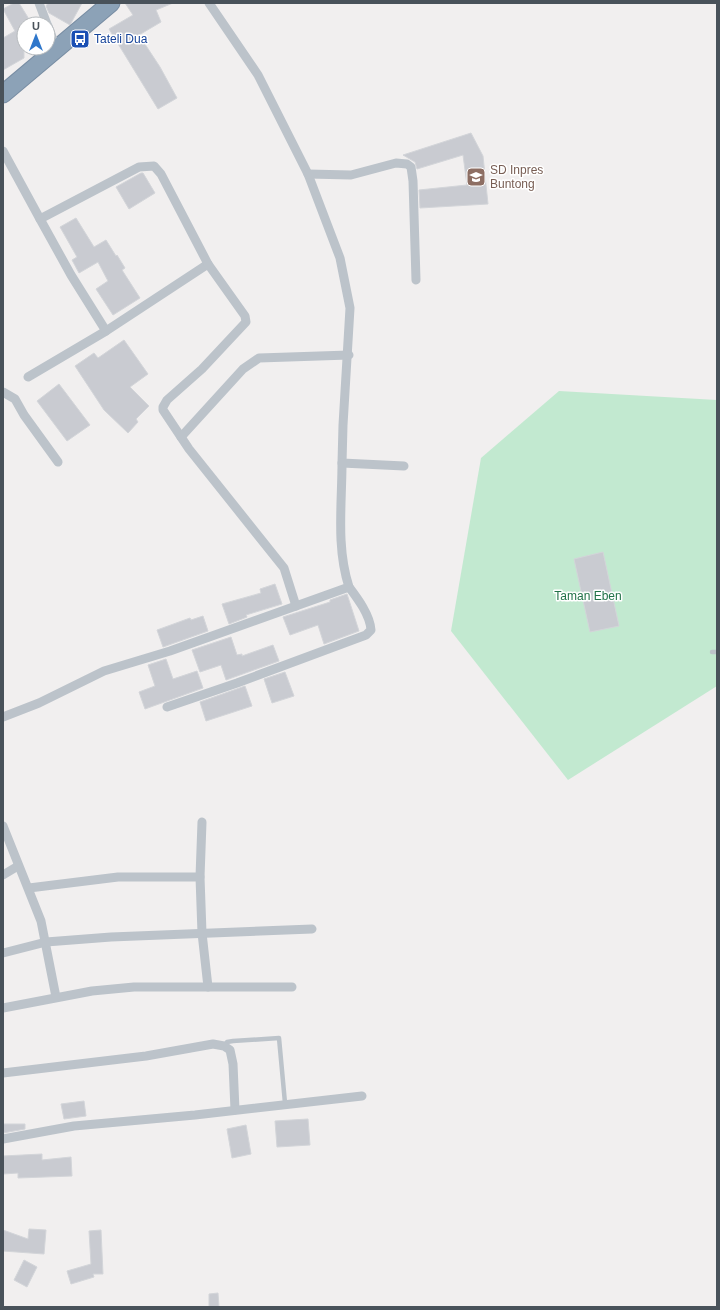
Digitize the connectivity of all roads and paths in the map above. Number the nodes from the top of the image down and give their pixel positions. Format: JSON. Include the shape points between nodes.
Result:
{"nodes":[{"id":1,"x":39,"y":3,"type":"edge"},
{"id":2,"x":111,"y":3,"type":"edge"},
{"id":3,"x":209,"y":3,"type":"edge"},
{"id":4,"x":44,"y":16,"type":"edge"},
{"id":5,"x":56,"y":48,"type":"edge"},
{"id":6,"x":47,"y":56,"type":"edge"},
{"id":7,"x":3,"y":94,"type":"edge"},
{"id":8,"x":3,"y":151,"type":"edge"},
{"id":9,"x":308,"y":174,"type":"junction"},
{"id":10,"x":40,"y":219,"type":"junction"},
{"id":11,"x":208,"y":264,"type":"junction"},
{"id":12,"x":416,"y":280,"type":"dead end"},
{"id":13,"x":106,"y":331,"type":"junction"},
{"id":14,"x":348,"y":355,"type":"junction"},
{"id":15,"x":28,"y":376,"type":"dead end"},
{"id":16,"x":3,"y":392,"type":"edge"},
{"id":17,"x":181,"y":438,"type":"junction"},
{"id":18,"x":58,"y":462,"type":"dead end"},
{"id":19,"x":342,"y":463,"type":"junction"},
{"id":20,"x":404,"y":466,"type":"dead end"},
{"id":21,"x":349,"y":587,"type":"junction"},
{"id":22,"x":296,"y":606,"type":"junction"},
{"id":23,"x":167,"y":707,"type":"dead end"},
{"id":24,"x":3,"y":717,"type":"edge"},
{"id":25,"x":202,"y":822,"type":"dead end"},
{"id":26,"x":3,"y":826,"type":"edge"},
{"id":27,"x":18,"y":866,"type":"junction"},
{"id":28,"x":3,"y":875,"type":"edge"},
{"id":29,"x":200,"y":877,"type":"junction"},
{"id":30,"x":29,"y":888,"type":"junction"},
{"id":31,"x":312,"y":929,"type":"dead end"},
{"id":32,"x":202,"y":933,"type":"junction"},
{"id":33,"x":46,"y":942,"type":"junction"},
{"id":34,"x":3,"y":953,"type":"edge"},
{"id":35,"x":208,"y":987,"type":"junction"},
{"id":36,"x":292,"y":987,"type":"dead end"},
{"id":37,"x":56,"y":997,"type":"junction"},
{"id":38,"x":3,"y":1008,"type":"edge"},
{"id":39,"x":224,"y":1046,"type":"junction"},
{"id":40,"x":3,"y":1073,"type":"edge"},
{"id":41,"x":362,"y":1096,"type":"dead end"},
{"id":42,"x":285,"y":1103,"type":"junction"},
{"id":43,"x":235,"y":1110,"type":"junction"},
{"id":44,"x":3,"y":1140,"type":"edge"}],
"edges":[{"from":1,"to":4,"type":"street"},
{"from":2,"to":5,"type":"highway"},
{"from":3,"to":9,"type":"street","via":[[258,75]]},
{"from":6,"to":7,"type":"highway"},
{"from":8,"to":10,"type":"street"},
{"from":9,"to":12,"type":"street","via":[[351,175],[396,163],[408,164],[411,167],[413,182]]},
{"from":9,"to":14,"type":"street","via":[[336,246],[348,289]]},
{"from":10,"to":11,"type":"street","via":[[139,168],[152,166],[160,174]]},
{"from":10,"to":13,"type":"street"},
{"from":11,"to":13,"type":"street"},
{"from":11,"to":17,"type":"street","via":[[245,316],[246,322],[163,406],[166,416]]},
{"from":13,"to":15,"type":"street"},
{"from":14,"to":17,"type":"street","via":[[259,358],[243,369]]},
{"from":14,"to":19,"type":"street","via":[[342,425]]},
{"from":16,"to":18,"type":"street","via":[[15,399]]},
{"from":17,"to":22,"type":"street","via":[[284,568]]},
{"from":19,"to":20,"type":"street"},
{"from":19,"to":21,"type":"street","via":[[341,548],[343,569]]},
{"from":21,"to":22,"type":"street"},
{"from":21,"to":23,"type":"street","via":[[371,623],[371,630],[366,635]]},
{"from":22,"to":24,"type":"street","via":[[170,651],[104,671],[39,703]]},
{"from":25,"to":29,"type":"street"},
{"from":26,"to":27,"type":"street"},
{"from":27,"to":28,"type":"street"},
{"from":27,"to":30,"type":"street"},
{"from":29,"to":30,"type":"street","via":[[118,877]]},
{"from":29,"to":32,"type":"street"},
{"from":30,"to":33,"type":"street"},
{"from":31,"to":32,"type":"street"},
{"from":32,"to":33,"type":"street"},
{"from":32,"to":35,"type":"street"},
{"from":33,"to":34,"type":"street"},
{"from":33,"to":37,"type":"street"},
{"from":35,"to":36,"type":"street"},
{"from":35,"to":37,"type":"street","via":[[134,987]]},
{"from":37,"to":38,"type":"street"},
{"from":39,"to":40,"type":"street","via":[[213,1044],[146,1056]]},
{"from":39,"to":42,"type":"lane","via":[[227,1042],[233,1041],[279,1038]]},
{"from":39,"to":43,"type":"street","via":[[230,1050],[233,1064]]},
{"from":41,"to":42,"type":"street"},
{"from":42,"to":43,"type":"street"},
{"from":43,"to":44,"type":"street","via":[[74,1126]]}]}
